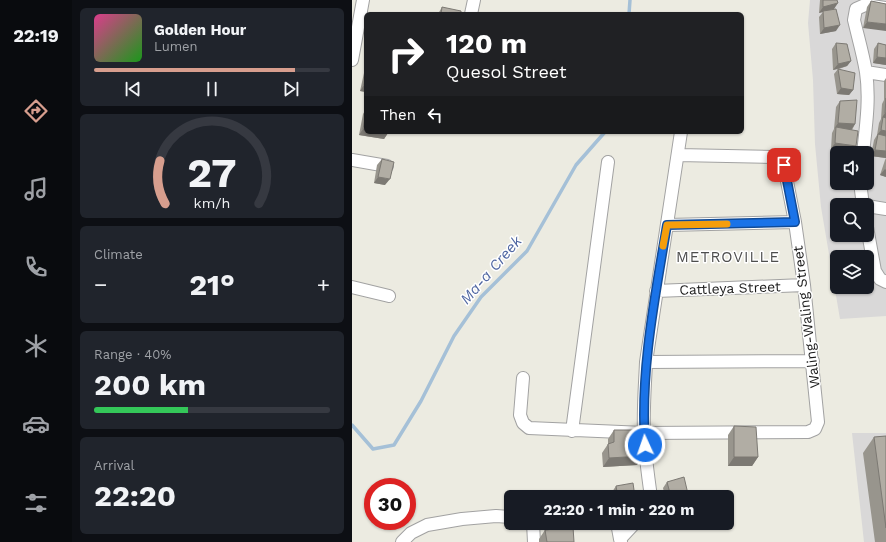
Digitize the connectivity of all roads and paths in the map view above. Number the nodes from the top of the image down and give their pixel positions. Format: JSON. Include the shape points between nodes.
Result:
{"nodes":[{"id":1,"x":363,"y":0,"type":"edge"},
{"id":2,"x":474,"y":0,"type":"edge"},
{"id":3,"x":886,"y":8,"type":"edge"},
{"id":4,"x":471,"y":12,"type":"edge"},
{"id":5,"x":356,"y":14,"type":"edge"},
{"id":6,"x":361,"y":40,"type":"edge"},
{"id":7,"x":352,"y":60,"type":"edge"},
{"id":8,"x":866,"y":72,"type":"junction"},
{"id":9,"x":886,"y":75,"type":"edge"},
{"id":10,"x":681,"y":134,"type":"edge"},
{"id":11,"x":864,"y":146,"type":"edge"},
{"id":12,"x":678,"y":155,"type":"junction"},
{"id":13,"x":352,"y":160,"type":"edge"},
{"id":14,"x":608,"y":162,"type":"dead end"},
{"id":15,"x":387,"y":166,"type":"edge"},
{"id":16,"x":874,"y":207,"type":"edge"},
{"id":17,"x":886,"y":209,"type":"edge"},
{"id":18,"x":795,"y":222,"type":"junction"},
{"id":19,"x":667,"y":225,"type":"junction"},
{"id":20,"x":870,"y":242,"type":"edge"},
{"id":21,"x":883,"y":281,"type":"edge"},
{"id":22,"x":804,"y":285,"type":"junction"},
{"id":23,"x":352,"y":287,"type":"edge"},
{"id":24,"x":656,"y":291,"type":"junction"},
{"id":25,"x":389,"y":296,"type":"dead end"},
{"id":26,"x":813,"y":361,"type":"junction"},
{"id":27,"x":646,"y":362,"type":"junction"},
{"id":28,"x":523,"y":378,"type":"dead end"},
{"id":29,"x":572,"y":431,"type":"junction"},
{"id":30,"x":644,"y":433,"type":"junction"},
{"id":31,"x":650,"y":490,"type":"edge"},
{"id":32,"x":504,"y":517,"type":"edge"},
{"id":33,"x":533,"y":530,"type":"edge"},
{"id":34,"x":619,"y":530,"type":"edge"},
{"id":35,"x":629,"y":530,"type":"edge"},
{"id":36,"x":621,"y":540,"type":"edge"},
{"id":37,"x":402,"y":542,"type":"edge"},
{"id":38,"x":534,"y":542,"type":"edge"}],
"edges":[{"from":1,"to":5,"type":"street"},
{"from":2,"to":4,"type":"street"},
{"from":3,"to":8,"type":"street","via":[[865,5],[856,9],[854,20]]},
{"from":5,"to":6,"type":"street"},
{"from":6,"to":7,"type":"street"},
{"from":8,"to":9,"type":"street"},
{"from":8,"to":11,"type":"street","via":[[867,109]]},
{"from":10,"to":12,"type":"street"},
{"from":12,"to":18,"type":"street","name":"Waling-Waling Street","via":[[781,158]]},
{"from":12,"to":19,"type":"street"},
{"from":13,"to":15,"type":"street"},
{"from":14,"to":29,"type":"street"},
{"from":16,"to":17,"type":"street"},
{"from":18,"to":19,"type":"street"},
{"from":18,"to":22,"type":"street","name":"Waling-Waling Street"},
{"from":19,"to":24,"type":"street"},
{"from":20,"to":21,"type":"street","via":[[875,270]]},
{"from":22,"to":24,"type":"street","name":"Cattleya Street"},
{"from":22,"to":26,"type":"street","name":"Waling-Waling Street"},
{"from":23,"to":25,"type":"street"},
{"from":24,"to":27,"type":"street"},
{"from":26,"to":27,"type":"street"},
{"from":26,"to":30,"type":"street","name":"Waling-Waling Street","via":[[818,422],[815,429],[808,432]]},
{"from":27,"to":30,"type":"street"},
{"from":28,"to":29,"type":"street","via":[[520,415],[524,424],[529,428]]},
{"from":29,"to":30,"type":"street"},
{"from":30,"to":31,"type":"street"},
{"from":32,"to":37,"type":"street","via":[[462,519],[427,525],[411,533]]},
{"from":33,"to":38,"type":"street"},
{"from":34,"to":36,"type":"street"},
{"from":35,"to":36,"type":"street"}]}
